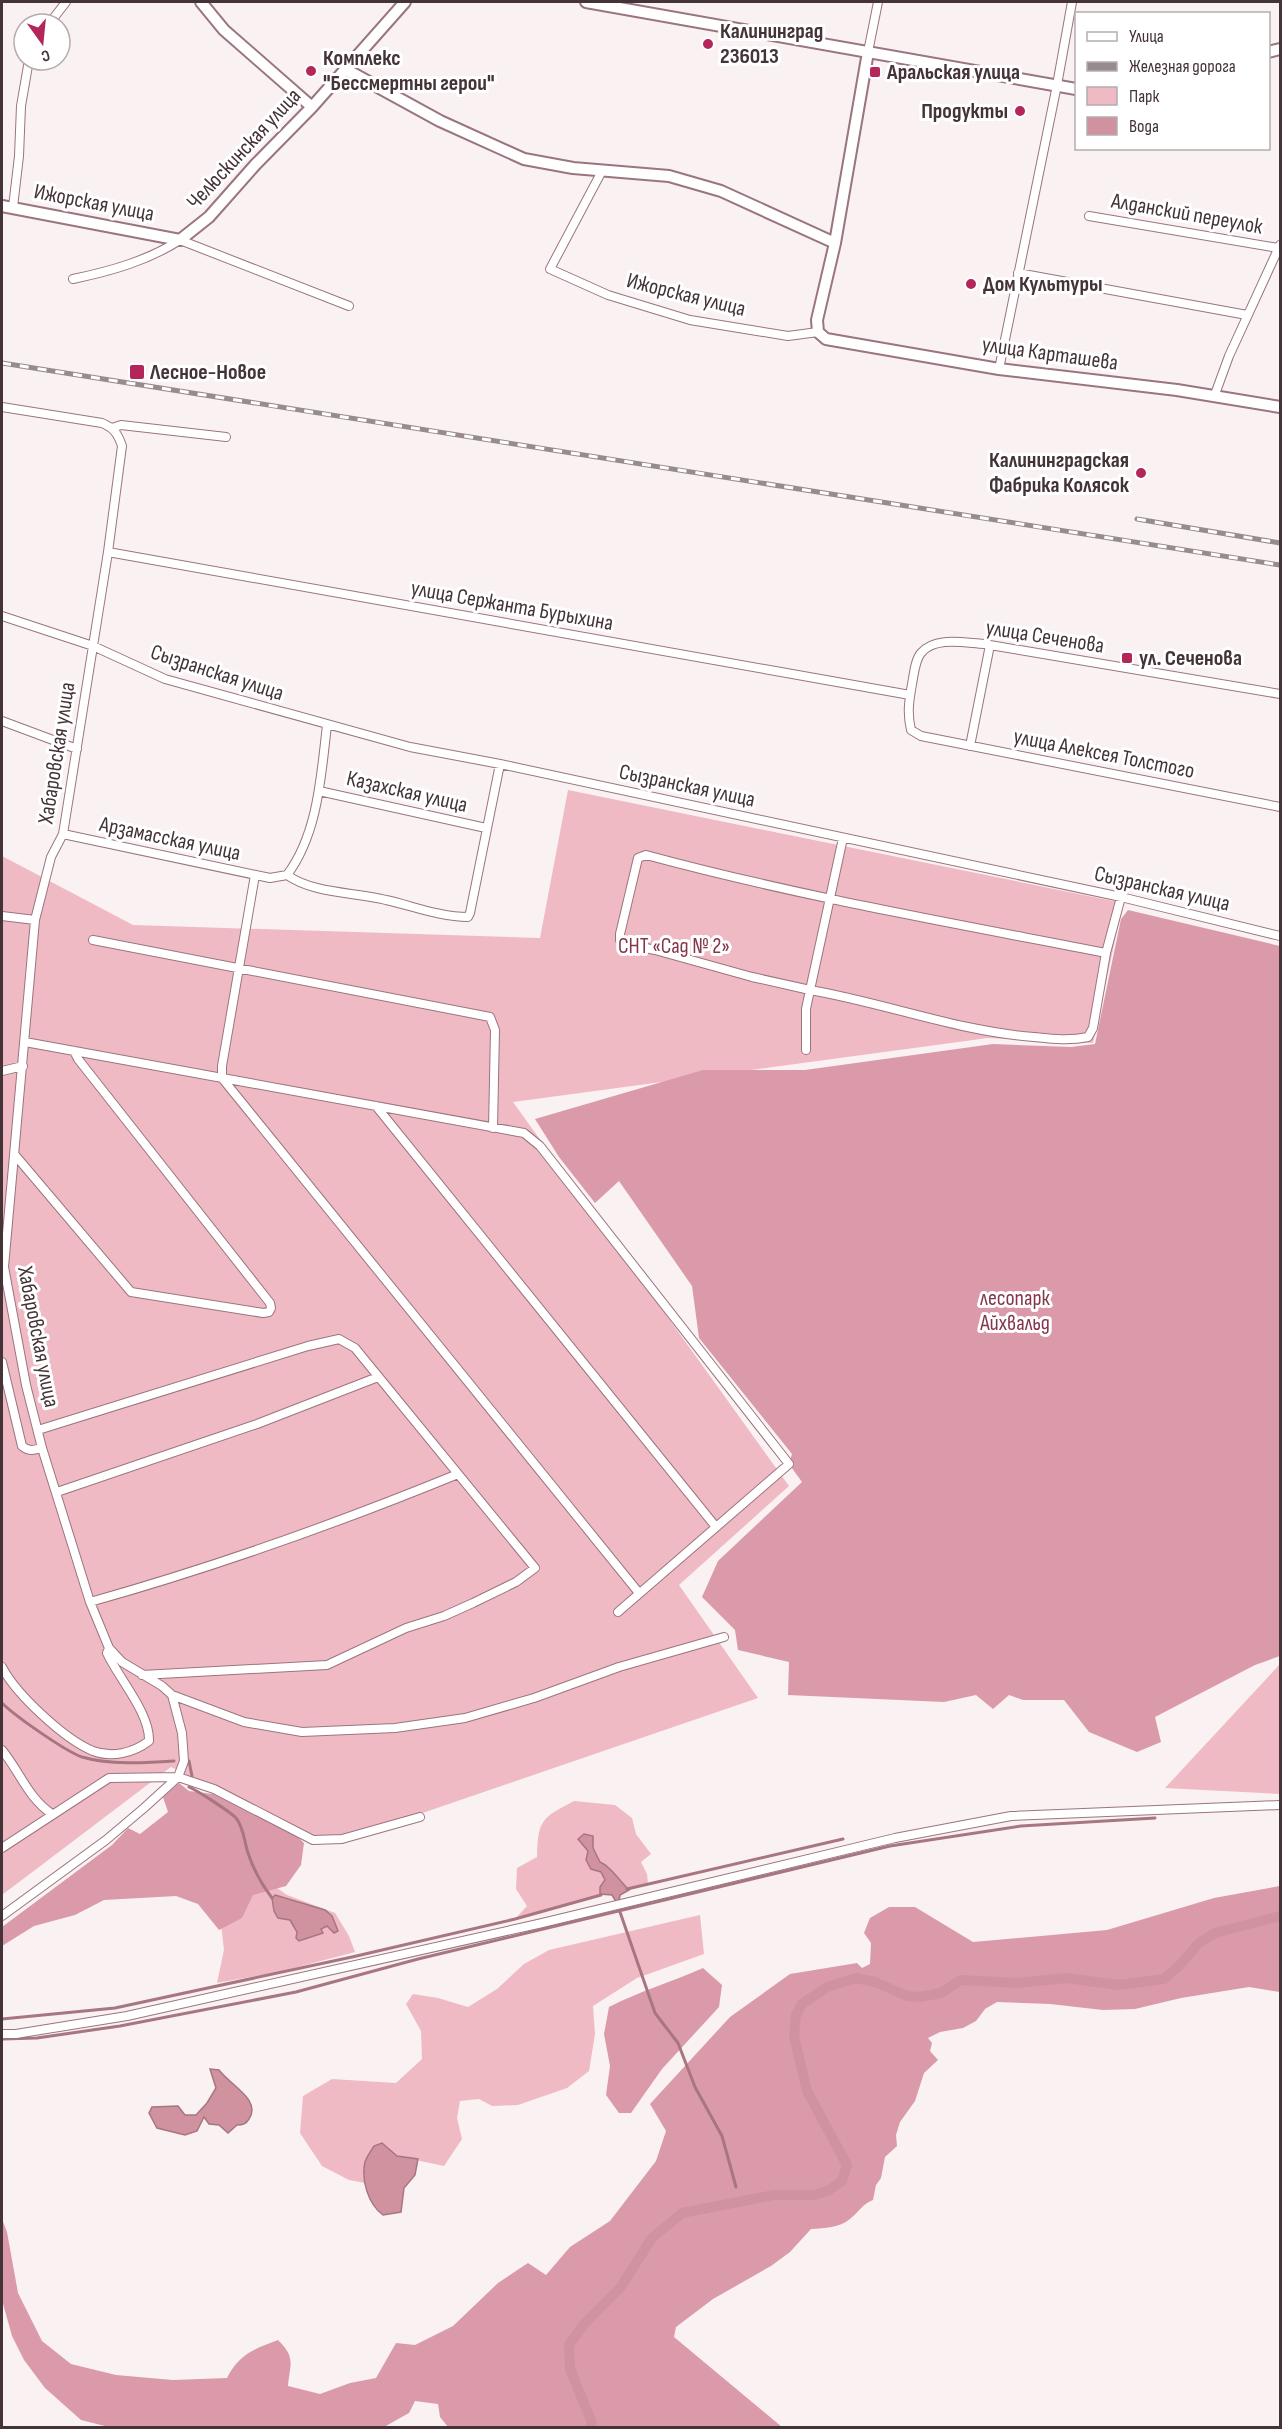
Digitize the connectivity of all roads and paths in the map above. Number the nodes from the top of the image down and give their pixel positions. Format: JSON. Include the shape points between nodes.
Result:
{"nodes":[{"id":1,"x":201,"y":2,"type":"edge"},
{"id":2,"x":405,"y":2,"type":"edge"},
{"id":3,"x":586,"y":2,"type":"edge"},
{"id":4,"x":878,"y":2,"type":"edge"},
{"id":5,"x":1072,"y":2,"type":"edge"},
{"id":6,"x":868,"y":52,"type":"junction"},
{"id":7,"x":345,"y":69,"type":"junction"},
{"id":8,"x":26,"y":72,"type":"edge"},
{"id":9,"x":1057,"y":85,"type":"junction"},
{"id":10,"x":1075,"y":89,"type":"edge"},
{"id":11,"x":312,"y":107,"type":"junction"},
{"id":12,"x":602,"y":171,"type":"junction"},
{"id":13,"x":7,"y":206,"type":"edge"},
{"id":14,"x":1089,"y":216,"type":"dead end"},
{"id":15,"x":180,"y":240,"type":"junction"},
{"id":16,"x":835,"y":243,"type":"junction"},
{"id":17,"x":1279,"y":247,"type":"edge"},
{"id":18,"x":1018,"y":273,"type":"junction"},
{"id":19,"x":73,"y":279,"type":"dead end"},
{"id":20,"x":349,"y":306,"type":"dead end"},
{"id":21,"x":1246,"y":315,"type":"junction"},
{"id":22,"x":818,"y":332,"type":"junction"},
{"id":23,"x":999,"y":369,"type":"junction"},
{"id":24,"x":1214,"y":397,"type":"junction"},
{"id":25,"x":2,"y":407,"type":"edge"},
{"id":26,"x":1281,"y":407,"type":"edge"},
{"id":27,"x":112,"y":428,"type":"junction"},
{"id":28,"x":226,"y":437,"type":"dead end"},
{"id":29,"x":108,"y":552,"type":"junction"},
{"id":30,"x":2,"y":616,"type":"edge"},
{"id":31,"x":990,"y":645,"type":"junction"},
{"id":32,"x":93,"y":646,"type":"junction"},
{"id":33,"x":1281,"y":693,"type":"edge"},
{"id":34,"x":910,"y":695,"type":"junction"},
{"id":35,"x":2,"y":721,"type":"edge"},
{"id":36,"x":327,"y":726,"type":"junction"},
{"id":37,"x":921,"y":736,"type":"joint"},
{"id":38,"x":969,"y":746,"type":"junction"},
{"id":39,"x":77,"y":749,"type":"junction"},
{"id":40,"x":500,"y":764,"type":"junction"},
{"id":41,"x":319,"y":791,"type":"junction"},
{"id":42,"x":1281,"y":807,"type":"edge"},
{"id":43,"x":486,"y":828,"type":"junction"},
{"id":44,"x":63,"y":834,"type":"junction"},
{"id":45,"x":843,"y":838,"type":"junction"},
{"id":46,"x":255,"y":875,"type":"junction"},
{"id":47,"x":287,"y":875,"type":"junction"},
{"id":48,"x":1120,"y":897,"type":"junction"},
{"id":49,"x":831,"y":898,"type":"junction"},
{"id":50,"x":2,"y":916,"type":"edge"},
{"id":51,"x":34,"y":920,"type":"junction"},
{"id":52,"x":1281,"y":936,"type":"edge"},
{"id":53,"x":93,"y":940,"type":"dead end"},
{"id":54,"x":1106,"y":953,"type":"junction"},
{"id":55,"x":240,"y":968,"type":"junction"},
{"id":56,"x":810,"y":990,"type":"junction"},
{"id":57,"x":25,"y":1042,"type":"junction"},
{"id":58,"x":806,"y":1050,"type":"dead end"},
{"id":59,"x":75,"y":1051,"type":"junction"},
{"id":60,"x":23,"y":1066,"type":"junction"},
{"id":61,"x":2,"y":1071,"type":"edge"},
{"id":62,"x":222,"y":1078,"type":"junction"},
{"id":63,"x":376,"y":1106,"type":"junction"},
{"id":64,"x":493,"y":1128,"type":"junction"},
{"id":65,"x":15,"y":1155,"type":"junction"},
{"id":66,"x":2,"y":1362,"type":"edge"},
{"id":67,"x":378,"y":1377,"type":"junction"},
{"id":68,"x":38,"y":1430,"type":"junction"},
{"id":69,"x":42,"y":1448,"type":"junction"},
{"id":70,"x":458,"y":1474,"type":"junction"},
{"id":71,"x":57,"y":1492,"type":"junction"},
{"id":72,"x":716,"y":1527,"type":"junction"},
{"id":73,"x":639,"y":1593,"type":"junction"},
{"id":74,"x":90,"y":1602,"type":"junction"},
{"id":75,"x":618,"y":1612,"type":"dead end"},
{"id":76,"x":724,"y":1637,"type":"dead end"},
{"id":77,"x":109,"y":1648,"type":"junction"},
{"id":78,"x":2,"y":1667,"type":"edge"},
{"id":79,"x":140,"y":1675,"type":"junction"},
{"id":80,"x":172,"y":1695,"type":"junction"},
{"id":81,"x":2,"y":1750,"type":"edge"},
{"id":82,"x":178,"y":1777,"type":"junction"},
{"id":83,"x":1281,"y":1805,"type":"edge"},
{"id":84,"x":52,"y":1814,"type":"junction"},
{"id":85,"x":420,"y":1817,"type":"dead end"},
{"id":86,"x":2,"y":1848,"type":"edge"},
{"id":87,"x":2,"y":1916,"type":"edge"},
{"id":88,"x":2,"y":2034,"type":"edge"}],
"edges":[{"from":1,"to":11,"type":"main road","via":[[224,30]]},
{"from":2,"to":7,"type":"main road","name":"Челюскинская улица"},
{"from":3,"to":6,"type":"main road"},
{"from":4,"to":6,"type":"street"},
{"from":5,"to":9,"type":"street"},
{"from":6,"to":9,"type":"main road"},
{"from":6,"to":16,"type":"main road"},
{"from":7,"to":11,"type":"main road","name":"Челюскинская улица"},
{"from":7,"to":12,"type":"main road","via":[[440,121],[524,159]]},
{"from":8,"to":13,"type":"street","via":[[19,156]]},
{"from":9,"to":10,"type":"main road"},
{"from":9,"to":18,"type":"street"},
{"from":11,"to":15,"type":"main road","name":"Челюскинская улица","via":[[209,217]]},
{"from":12,"to":16,"type":"main road","via":[[669,176],[721,191]]},
{"from":12,"to":22,"type":"street","name":"Ижорская улица","via":[[550,269],[608,295],[690,320],[788,336]]},
{"from":13,"to":15,"type":"main road","name":"Ижорская улица"},
{"from":14,"to":17,"type":"street","name":"Алданский переулок"},
{"from":15,"to":19,"type":"street","via":[[136,263]]},
{"from":15,"to":20,"type":"street"},
{"from":16,"to":22,"type":"main road","via":[[817,320]]},
{"from":17,"to":21,"type":"street"},
{"from":18,"to":21,"type":"street"},
{"from":18,"to":23,"type":"street"},
{"from":21,"to":24,"type":"street"},
{"from":22,"to":23,"type":"main road","name":"улица Карташева","via":[[826,339]]},
{"from":23,"to":24,"type":"main road","name":"улица Карташева"},
{"from":24,"to":26,"type":"main road","name":"улица Карташева"},
{"from":25,"to":27,"type":"street","via":[[102,423]]},
{"from":27,"to":28,"type":"street","via":[[121,424]]},
{"from":27,"to":29,"type":"street","name":"Хабаровская улица","via":[[122,446],[122,458]]},
{"from":29,"to":32,"type":"street","name":"Хабаровская улица"},
{"from":29,"to":34,"type":"street","name":"улица Сержанта Бурыхина"},
{"from":30,"to":32,"type":"street","name":"Сызранская улица"},
{"from":31,"to":33,"type":"street","name":"улица Сеченова"},
{"from":31,"to":34,"type":"street","name":"улица Сеченова","via":[[931,645],[920,653]]},
{"from":31,"to":38,"type":"street"},
{"from":32,"to":36,"type":"street","name":"Сызранская улица","via":[[165,679]]},
{"from":32,"to":39,"type":"street","name":"Хабаровская улица"},
{"from":34,"to":37,"type":"street","name":"улица Сеченова","via":[[907,714],[911,730]]},
{"from":35,"to":39,"type":"street"},
{"from":36,"to":40,"type":"street","name":"Сызранская улица"},
{"from":36,"to":41,"type":"street"},
{"from":37,"to":38,"type":"street","name":"улица Алексея Толстого"},
{"from":38,"to":42,"type":"street","name":"улица Алексея Толстого"},
{"from":39,"to":44,"type":"street","name":"Хабаровская улица"},
{"from":40,"to":43,"type":"street"},
{"from":40,"to":45,"type":"street","name":"Сызранская улица"},
{"from":41,"to":43,"type":"street","name":"Казахская улица"},
{"from":41,"to":47,"type":"street","via":[[300,858]]},
{"from":43,"to":47,"type":"street","via":[[468,917],[452,917],[339,892],[295,881]]},
{"from":44,"to":46,"type":"street","name":"Арзамасская улица"},
{"from":44,"to":51,"type":"street","name":"Хабаровская улица","via":[[51,857]]},
{"from":45,"to":48,"type":"street","name":"Сызранская улица"},
{"from":45,"to":49,"type":"street"},
{"from":46,"to":47,"type":"street","name":"Арзамасская улица"},
{"from":46,"to":55,"type":"street"},
{"from":48,"to":52,"type":"street","name":"Сызранская улица"},
{"from":48,"to":54,"type":"street"},
{"from":49,"to":54,"type":"street"},
{"from":49,"to":56,"type":"street"},
{"from":49,"to":56,"type":"street","via":[[754,884],[646,855],[636,863],[620,940],[623,943]]},
{"from":50,"to":51,"type":"street"},
{"from":51,"to":57,"type":"street","name":"Хабаровская улица"},
{"from":53,"to":55,"type":"street"},
{"from":54,"to":56,"type":"street","via":[[1093,1028],[1088,1037],[1070,1041],[1010,1036]]},
{"from":55,"to":62,"type":"street"},
{"from":55,"to":64,"type":"street","via":[[490,1017],[495,1030]]},
{"from":56,"to":58,"type":"street"},
{"from":57,"to":59,"type":"street"},
{"from":57,"to":60,"type":"street","name":"Хабаровская улица"},
{"from":59,"to":62,"type":"street"},
{"from":59,"to":65,"type":"street","via":[[271,1308],[263,1313],[131,1292]]},
{"from":60,"to":61,"type":"street"},
{"from":60,"to":65,"type":"street","name":"Хабаровская улица"},
{"from":62,"to":63,"type":"street"},
{"from":62,"to":73,"type":"street"},
{"from":63,"to":64,"type":"street"},
{"from":63,"to":72,"type":"street"},
{"from":64,"to":72,"type":"street","via":[[524,1133],[540,1146],[789,1464]]},
{"from":65,"to":68,"type":"street","name":"Хабаровская улица","via":[[4,1267]]},
{"from":66,"to":69,"type":"street","via":[[22,1446],[26,1450]]},
{"from":67,"to":68,"type":"street","via":[[355,1348],[339,1339]]},
{"from":67,"to":70,"type":"street"},
{"from":67,"to":71,"type":"street","via":[[257,1424]]},
{"from":68,"to":69,"type":"street","name":"Хабаровская улица"},
{"from":69,"to":71,"type":"street","name":"Хабаровская улица"},
{"from":70,"to":74,"type":"street","via":[[278,1543]]},
{"from":70,"to":79,"type":"street","via":[[535,1568],[516,1582],[327,1665]]},
{"from":71,"to":74,"type":"street","name":"Хабаровская улица"},
{"from":72,"to":73,"type":"street"},
{"from":73,"to":75,"type":"street"},
{"from":74,"to":77,"type":"street","name":"Хабаровская улица"},
{"from":76,"to":80,"type":"street","via":[[465,1718],[395,1728],[302,1732],[244,1722]]},
{"from":77,"to":78,"type":"street","name":"Хабаровская улица","via":[[112,1664],[149,1734],[149,1741],[138,1749],[117,1755],[94,1751],[74,1740],[32,1705]]},
{"from":77,"to":79,"type":"street"},
{"from":79,"to":80,"type":"street"},
{"from":80,"to":82,"type":"street","via":[[182,1733],[184,1761]]},
{"from":81,"to":84,"type":"street","via":[[38,1804]]},
{"from":82,"to":84,"type":"street","via":[[108,1778]]},
{"from":82,"to":85,"type":"street","via":[[214,1789],[313,1840],[342,1839]]},
{"from":82,"to":87,"type":"street","via":[[106,1840]]},
{"from":83,"to":88,"type":"street","via":[[1011,1816],[895,1838],[538,1924],[127,2016]]},
{"from":84,"to":86,"type":"street"}]}
